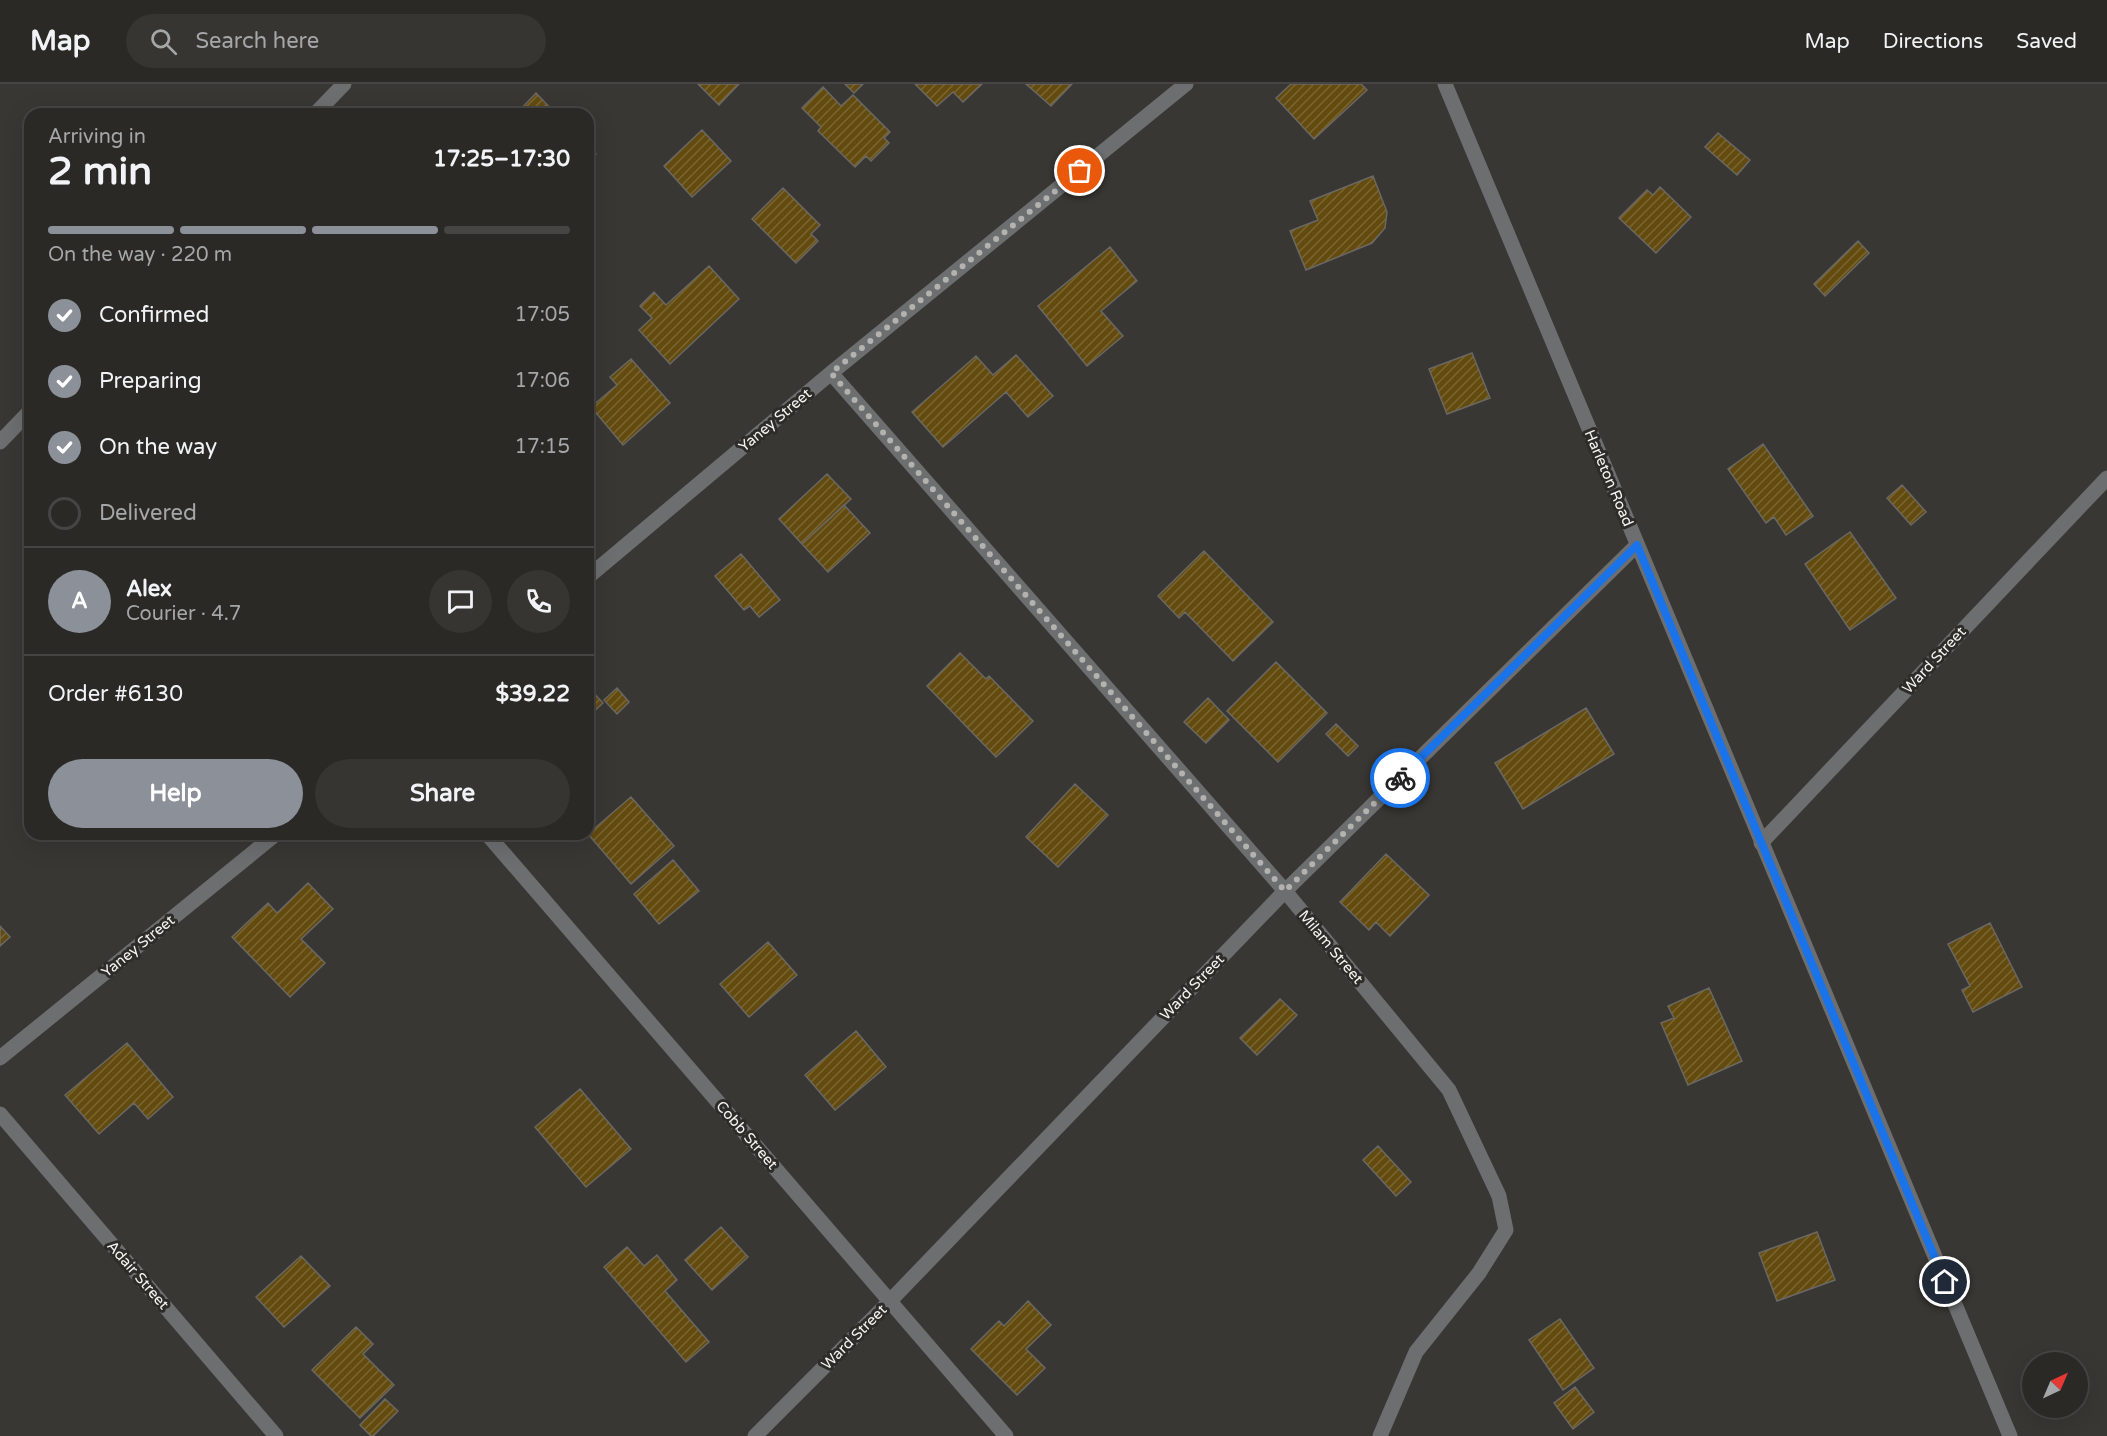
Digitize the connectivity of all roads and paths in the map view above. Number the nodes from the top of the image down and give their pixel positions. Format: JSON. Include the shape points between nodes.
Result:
{"nodes":[{"id":1,"x":344,"y":84,"type":"edge"},
{"id":2,"x":1186,"y":84,"type":"edge"},
{"id":3,"x":1445,"y":84,"type":"edge"},
{"id":4,"x":321,"y":108,"type":"edge"},
{"id":5,"x":831,"y":373,"type":"junction"},
{"id":6,"x":24,"y":417,"type":"edge"},
{"id":7,"x":0,"y":442,"type":"edge"},
{"id":8,"x":2107,"y":478,"type":"edge"},
{"id":9,"x":1637,"y":545,"type":"junction"},
{"id":10,"x":594,"y":572,"type":"edge"},
{"id":11,"x":269,"y":840,"type":"edge"},
{"id":12,"x":492,"y":840,"type":"edge"},
{"id":13,"x":1761,"y":843,"type":"junction"},
{"id":14,"x":1285,"y":891,"type":"junction"},
{"id":15,"x":0,"y":1058,"type":"edge"},
{"id":16,"x":0,"y":1114,"type":"edge"},
{"id":17,"x":890,"y":1301,"type":"junction"},
{"id":18,"x":276,"y":1436,"type":"edge"},
{"id":19,"x":755,"y":1436,"type":"edge"},
{"id":20,"x":1006,"y":1436,"type":"edge"},
{"id":21,"x":1380,"y":1436,"type":"edge"},
{"id":22,"x":2010,"y":1436,"type":"edge"}],
"edges":[{"from":1,"to":4,"type":"street"},
{"from":2,"to":5,"type":"street","name":"Yaney Street"},
{"from":3,"to":9,"type":"street","name":"Harleton Road"},
{"from":5,"to":10,"type":"street","name":"Yaney Street"},
{"from":5,"to":14,"type":"street","name":"Milam Street"},
{"from":6,"to":7,"type":"street"},
{"from":8,"to":13,"type":"street","name":"Ward Street"},
{"from":9,"to":13,"type":"street","name":"Harleton Road"},
{"from":9,"to":14,"type":"street","name":"Ward Street"},
{"from":11,"to":15,"type":"street","name":"Yaney Street"},
{"from":12,"to":17,"type":"street","name":"Cobb Street"},
{"from":13,"to":22,"type":"street","name":"Harleton Road"},
{"from":14,"to":17,"type":"street","name":"Ward Street"},
{"from":14,"to":21,"type":"street","name":"Milam Street","via":[[1449,1090],[1500,1196],[1506,1230],[1479,1273],[1416,1352]]},
{"from":16,"to":18,"type":"street","name":"Adair Street"},
{"from":17,"to":19,"type":"street","name":"Ward Street"},
{"from":17,"to":20,"type":"street","name":"Cobb Street"}]}
